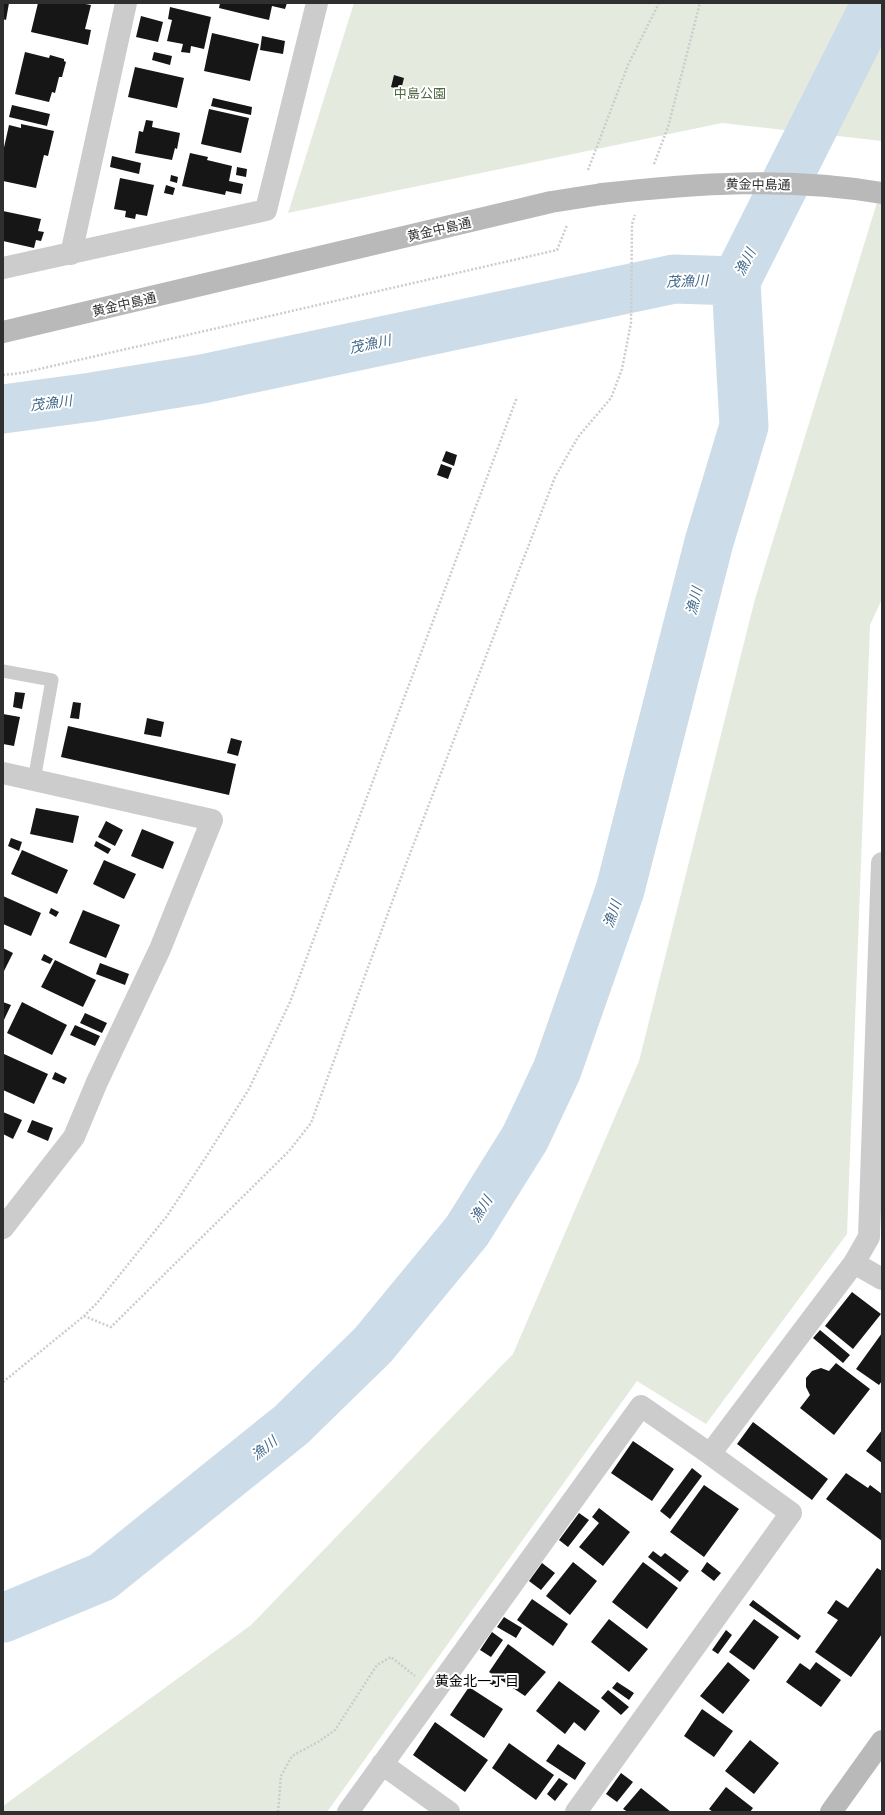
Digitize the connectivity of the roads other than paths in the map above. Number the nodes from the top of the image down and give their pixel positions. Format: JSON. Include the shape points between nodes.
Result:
{"nodes":[{"id":1,"x":126,"y":3,"type":"edge"},
{"id":2,"x":317,"y":3,"type":"edge"},
{"id":3,"x":882,"y":193,"type":"edge"},
{"id":4,"x":71,"y":254,"type":"junction"},
{"id":5,"x":3,"y":268,"type":"edge"},
{"id":6,"x":3,"y":332,"type":"edge"},
{"id":7,"x":3,"y":671,"type":"edge"},
{"id":8,"x":5,"y":778,"type":"edge"},
{"id":9,"x":34,"y":780,"type":"junction"},
{"id":10,"x":882,"y":863,"type":"edge"},
{"id":11,"x":880,"y":1031,"type":"edge"},
{"id":12,"x":3,"y":1228,"type":"edge"},
{"id":13,"x":854,"y":1263,"type":"junction"},
{"id":14,"x":882,"y":1279,"type":"edge"},
{"id":15,"x":710,"y":1454,"type":"junction"},
{"id":16,"x":882,"y":1741,"type":"edge"},
{"id":17,"x":382,"y":1764,"type":"junction"},
{"id":18,"x":348,"y":1812,"type":"edge"},
{"id":19,"x":449,"y":1812,"type":"edge"},
{"id":20,"x":576,"y":1812,"type":"edge"},
{"id":21,"x":830,"y":1812,"type":"edge"}],
"edges":[{"from":1,"to":4,"type":"street"},
{"from":2,"to":4,"type":"street","via":[[266,210]]},
{"from":3,"to":6,"type":"street","name":"黄金中島通","bridge":true,"via":[[826,186],[769,183],[669,186],[551,202]]},
{"from":4,"to":5,"type":"street"},
{"from":7,"to":9,"type":"lane","via":[[52,680]]},
{"from":8,"to":9,"type":"street"},
{"from":9,"to":12,"type":"street","via":[[212,820],[160,949],[74,1137]]},
{"from":10,"to":11,"type":"street"},
{"from":11,"to":13,"type":"street","via":[[869,1237]]},
{"from":13,"to":14,"type":"street"},
{"from":13,"to":15,"type":"street"},
{"from":15,"to":17,"type":"street","via":[[641,1406]]},
{"from":15,"to":20,"type":"street","via":[[791,1513]]},
{"from":16,"to":21,"type":"street"},
{"from":17,"to":18,"type":"street"},
{"from":17,"to":19,"type":"street"}]}
